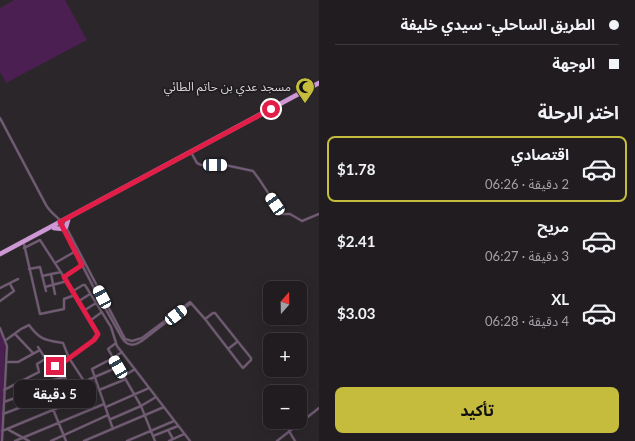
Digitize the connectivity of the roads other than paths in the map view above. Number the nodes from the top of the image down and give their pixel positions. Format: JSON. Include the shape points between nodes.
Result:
{"nodes":[{"id":1,"x":319,"y":85,"type":"edge"},
{"id":2,"x":0,"y":118,"type":"edge"},
{"id":3,"x":192,"y":154,"type":"junction"},
{"id":4,"x":319,"y":214,"type":"edge"},
{"id":5,"x":62,"y":223,"type":"junction"},
{"id":6,"x":39,"y":238,"type":"junction"},
{"id":7,"x":24,"y":246,"type":"junction"},
{"id":8,"x":76,"y":251,"type":"junction"},
{"id":9,"x":0,"y":255,"type":"edge"},
{"id":10,"x":55,"y":263,"type":"junction"},
{"id":11,"x":82,"y":265,"type":"junction"},
{"id":12,"x":29,"y":269,"type":"junction"},
{"id":13,"x":61,"y":272,"type":"junction"},
{"id":14,"x":51,"y":274,"type":"junction"},
{"id":15,"x":42,"y":276,"type":"junction"},
{"id":16,"x":64,"y":277,"type":"junction"},
{"id":17,"x":18,"y":279,"type":"dead end"},
{"id":18,"x":67,"y":282,"type":"junction"},
{"id":19,"x":93,"y":283,"type":"junction"},
{"id":20,"x":10,"y":284,"type":"junction"},
{"id":21,"x":53,"y":285,"type":"junction"},
{"id":22,"x":45,"y":287,"type":"junction"},
{"id":23,"x":0,"y":288,"type":"edge"},
{"id":24,"x":46,"y":291,"type":"dead end"},
{"id":25,"x":73,"y":291,"type":"junction"},
{"id":26,"x":55,"y":294,"type":"dead end"},
{"id":27,"x":90,"y":294,"type":"junction"},
{"id":28,"x":75,"y":295,"type":"junction"},
{"id":29,"x":0,"y":301,"type":"edge"},
{"id":30,"x":79,"y":301,"type":"junction"},
{"id":31,"x":96,"y":303,"type":"junction"},
{"id":32,"x":85,"y":310,"type":"junction"},
{"id":33,"x":102,"y":312,"type":"junction"},
{"id":34,"x":205,"y":319,"type":"junction"},
{"id":35,"x":90,"y":320,"type":"junction"},
{"id":36,"x":0,"y":328,"type":"edge"},
{"id":37,"x":15,"y":334,"type":"junction"},
{"id":38,"x":6,"y":340,"type":"junction"},
{"id":39,"x":237,"y":342,"type":"junction"},
{"id":40,"x":116,"y":343,"type":"junction"},
{"id":41,"x":38,"y":347,"type":"dead end"},
{"id":42,"x":228,"y":349,"type":"junction"},
{"id":43,"x":40,"y":350,"type":"junction"},
{"id":44,"x":122,"y":352,"type":"junction"},
{"id":45,"x":33,"y":353,"type":"junction"},
{"id":46,"x":69,"y":358,"type":"junction"},
{"id":47,"x":113,"y":358,"type":"junction"},
{"id":48,"x":45,"y":359,"type":"junction"},
{"id":49,"x":6,"y":362,"type":"junction"},
{"id":50,"x":57,"y":367,"type":"junction"},
{"id":51,"x":118,"y":367,"type":"junction"},
{"id":52,"x":135,"y":369,"type":"junction"},
{"id":53,"x":124,"y":376,"type":"junction"},
{"id":54,"x":66,"y":377,"type":"junction"},
{"id":55,"x":94,"y":378,"type":"junction"},
{"id":56,"x":126,"y":379,"type":"junction"},
{"id":57,"x":84,"y":382,"type":"junction"},
{"id":58,"x":44,"y":388,"type":"junction"},
{"id":59,"x":149,"y":388,"type":"junction"},
{"id":60,"x":68,"y":389,"type":"junction"},
{"id":61,"x":4,"y":390,"type":"junction"},
{"id":62,"x":99,"y":390,"type":"junction"},
{"id":63,"x":135,"y":395,"type":"junction"},
{"id":64,"x":48,"y":397,"type":"junction"},
{"id":65,"x":156,"y":397,"type":"junction"},
{"id":66,"x":4,"y":402,"type":"junction"},
{"id":67,"x":72,"y":402,"type":"dead end"},
{"id":68,"x":104,"y":404,"type":"junction"},
{"id":69,"x":141,"y":406,"type":"junction"},
{"id":70,"x":106,"y":407,"type":"junction"},
{"id":71,"x":164,"y":407,"type":"junction"},
{"id":72,"x":319,"y":408,"type":"edge"},
{"id":73,"x":54,"y":410,"type":"junction"},
{"id":74,"x":3,"y":414,"type":"junction"},
{"id":75,"x":108,"y":415,"type":"junction"},
{"id":76,"x":145,"y":415,"type":"junction"},
{"id":77,"x":110,"y":420,"type":"junction"},
{"id":78,"x":174,"y":421,"type":"junction"},
{"id":79,"x":59,"y":423,"type":"junction"},
{"id":80,"x":178,"y":426,"type":"junction"},
{"id":81,"x":113,"y":428,"type":"junction"},
{"id":82,"x":7,"y":429,"type":"junction"},
{"id":83,"x":168,"y":430,"type":"junction"},
{"id":84,"x":2,"y":431,"type":"junction"},
{"id":85,"x":151,"y":431,"type":"junction"},
{"id":86,"x":289,"y":431,"type":"junction"},
{"id":87,"x":184,"y":434,"type":"junction"},
{"id":88,"x":64,"y":436,"type":"junction"},
{"id":89,"x":153,"y":436,"type":"junction"},
{"id":90,"x":179,"y":436,"type":"junction"},
{"id":91,"x":23,"y":438,"type":"junction"},
{"id":92,"x":88,"y":440,"type":"edge"},
{"id":93,"x":172,"y":440,"type":"junction"},
{"id":94,"x":2,"y":441,"type":"edge"},
{"id":95,"x":15,"y":441,"type":"edge"},
{"id":96,"x":29,"y":441,"type":"edge"},
{"id":97,"x":51,"y":441,"type":"edge"},
{"id":98,"x":66,"y":441,"type":"edge"},
{"id":99,"x":84,"y":441,"type":"edge"},
{"id":100,"x":127,"y":441,"type":"edge"},
{"id":101,"x":155,"y":441,"type":"edge"},
{"id":102,"x":169,"y":441,"type":"edge"},
{"id":103,"x":181,"y":441,"type":"edge"},
{"id":104,"x":190,"y":441,"type":"edge"},
{"id":105,"x":277,"y":441,"type":"edge"},
{"id":106,"x":295,"y":441,"type":"edge"}],
"edges":[{"from":1,"to":3,"type":"highway"},
{"from":1,"to":5,"type":"highway"},
{"from":2,"to":5,"type":"street","via":[[48,210]]},
{"from":3,"to":4,"type":"street","via":[[201,165],[225,165],[252,171],[282,214],[290,214],[302,221]]},
{"from":3,"to":5,"type":"highway"},
{"from":5,"to":6,"type":"highway"},
{"from":5,"to":8,"type":"street"},
{"from":5,"to":9,"type":"highway"},
{"from":5,"to":19,"type":"street"},
{"from":6,"to":7,"type":"highway"},
{"from":6,"to":10,"type":"street"},
{"from":7,"to":9,"type":"highway"},
{"from":7,"to":12,"type":"street"},
{"from":8,"to":10,"type":"street"},
{"from":8,"to":11,"type":"street"},
{"from":10,"to":13,"type":"street"},
{"from":11,"to":16,"type":"street"},
{"from":11,"to":19,"type":"street"},
{"from":12,"to":15,"type":"street","via":[[39,267]]},
{"from":12,"to":28,"type":"street","via":[[40,314],[64,309],[64,299]]},
{"from":13,"to":14,"type":"street"},
{"from":13,"to":16,"type":"street"},
{"from":14,"to":15,"type":"street"},
{"from":14,"to":21,"type":"street"},
{"from":15,"to":22,"type":"street"},
{"from":16,"to":18,"type":"street"},
{"from":17,"to":20,"type":"street"},
{"from":18,"to":21,"type":"street"},
{"from":18,"to":25,"type":"street"},
{"from":19,"to":34,"type":"street","via":[[125,339],[132,342],[142,339],[190,302]]},
{"from":20,"to":23,"type":"street"},
{"from":20,"to":29,"type":"street","via":[[14,291]]},
{"from":21,"to":22,"type":"street"},
{"from":21,"to":26,"type":"street"},
{"from":22,"to":24,"type":"street"},
{"from":25,"to":27,"type":"street","via":[[84,284]]},
{"from":25,"to":28,"type":"street"},
{"from":27,"to":30,"type":"street"},
{"from":27,"to":31,"type":"street"},
{"from":28,"to":30,"type":"street"},
{"from":30,"to":32,"type":"street"},
{"from":31,"to":32,"type":"street"},
{"from":31,"to":33,"type":"street"},
{"from":32,"to":35,"type":"street"},
{"from":33,"to":35,"type":"street"},
{"from":33,"to":40,"type":"street","via":[[111,327]]},
{"from":34,"to":39,"type":"street","via":[[215,313]]},
{"from":34,"to":42,"type":"street"},
{"from":35,"to":46,"type":"street","via":[[98,333],[97,338]]},
{"from":36,"to":38,"type":"street"},
{"from":37,"to":38,"type":"street"},
{"from":37,"to":45,"type":"street"},
{"from":37,"to":46,"type":"street","via":[[29,325],[43,339],[63,343]]},
{"from":38,"to":49,"type":"street"},
{"from":39,"to":42,"type":"street"},
{"from":39,"to":42,"type":"street","via":[[251,359],[243,368]]},
{"from":40,"to":44,"type":"street"},
{"from":40,"to":47,"type":"street","via":[[108,349]]},
{"from":41,"to":43,"type":"street"},
{"from":43,"to":45,"type":"street"},
{"from":43,"to":48,"type":"street"},
{"from":44,"to":47,"type":"street"},
{"from":44,"to":52,"type":"street"},
{"from":45,"to":49,"type":"street","via":[[18,362]]},
{"from":46,"to":50,"type":"street"},
{"from":46,"to":57,"type":"street"},
{"from":47,"to":51,"type":"street"},
{"from":47,"to":55,"type":"street","via":[[92,368]]},
{"from":48,"to":50,"type":"street"},
{"from":48,"to":61,"type":"street","via":[[37,364],[39,372]]},
{"from":49,"to":61,"type":"street"},
{"from":50,"to":54,"type":"street","via":[[61,368]]},
{"from":51,"to":53,"type":"street"},
{"from":51,"to":55,"type":"street"},
{"from":52,"to":53,"type":"street"},
{"from":52,"to":59,"type":"street"},
{"from":53,"to":56,"type":"street"},
{"from":54,"to":58,"type":"street","via":[[53,380]]},
{"from":54,"to":60,"type":"street"},
{"from":55,"to":57,"type":"street"},
{"from":55,"to":62,"type":"street"},
{"from":56,"to":62,"type":"street"},
{"from":56,"to":63,"type":"street"},
{"from":57,"to":60,"type":"street"},
{"from":58,"to":64,"type":"street"},
{"from":58,"to":66,"type":"street"},
{"from":59,"to":63,"type":"street"},
{"from":59,"to":65,"type":"street"},
{"from":60,"to":64,"type":"street"},
{"from":61,"to":66,"type":"street"},
{"from":62,"to":68,"type":"street"},
{"from":63,"to":69,"type":"street"},
{"from":63,"to":70,"type":"street"},
{"from":64,"to":73,"type":"street"},
{"from":64,"to":74,"type":"street"},
{"from":65,"to":69,"type":"street"},
{"from":65,"to":71,"type":"street"},
{"from":66,"to":74,"type":"street"},
{"from":67,"to":73,"type":"street"},
{"from":68,"to":70,"type":"street"},
{"from":68,"to":79,"type":"street"},
{"from":69,"to":76,"type":"street"},
{"from":69,"to":77,"type":"street"},
{"from":70,"to":75,"type":"street"},
{"from":71,"to":76,"type":"street"},
{"from":71,"to":78,"type":"street"},
{"from":72,"to":86,"type":"street"},
{"from":73,"to":79,"type":"street"},
{"from":73,"to":82,"type":"street"},
{"from":74,"to":84,"type":"street"},
{"from":75,"to":77,"type":"street"},
{"from":75,"to":88,"type":"street"},
{"from":76,"to":81,"type":"street"},
{"from":76,"to":85,"type":"street"},
{"from":77,"to":81,"type":"street"},
{"from":78,"to":80,"type":"street"},
{"from":78,"to":85,"type":"street"},
{"from":79,"to":88,"type":"street"},
{"from":79,"to":91,"type":"street"},
{"from":80,"to":83,"type":"street"},
{"from":80,"to":87,"type":"street"},
{"from":81,"to":92,"type":"street"},
{"from":82,"to":84,"type":"street"},
{"from":82,"to":91,"type":"street"},
{"from":83,"to":89,"type":"street"},
{"from":83,"to":93,"type":"street"},
{"from":84,"to":94,"type":"street"},
{"from":85,"to":89,"type":"street"},
{"from":85,"to":100,"type":"street"},
{"from":86,"to":105,"type":"street"},
{"from":86,"to":106,"type":"street"},
{"from":87,"to":90,"type":"street"},
{"from":87,"to":104,"type":"street"},
{"from":88,"to":97,"type":"street"},
{"from":88,"to":98,"type":"street"},
{"from":89,"to":101,"type":"street"},
{"from":90,"to":93,"type":"street"},
{"from":90,"to":103,"type":"street"},
{"from":91,"to":95,"type":"street"},
{"from":91,"to":96,"type":"street"},
{"from":92,"to":99,"type":"street"},
{"from":93,"to":102,"type":"street"}]}
